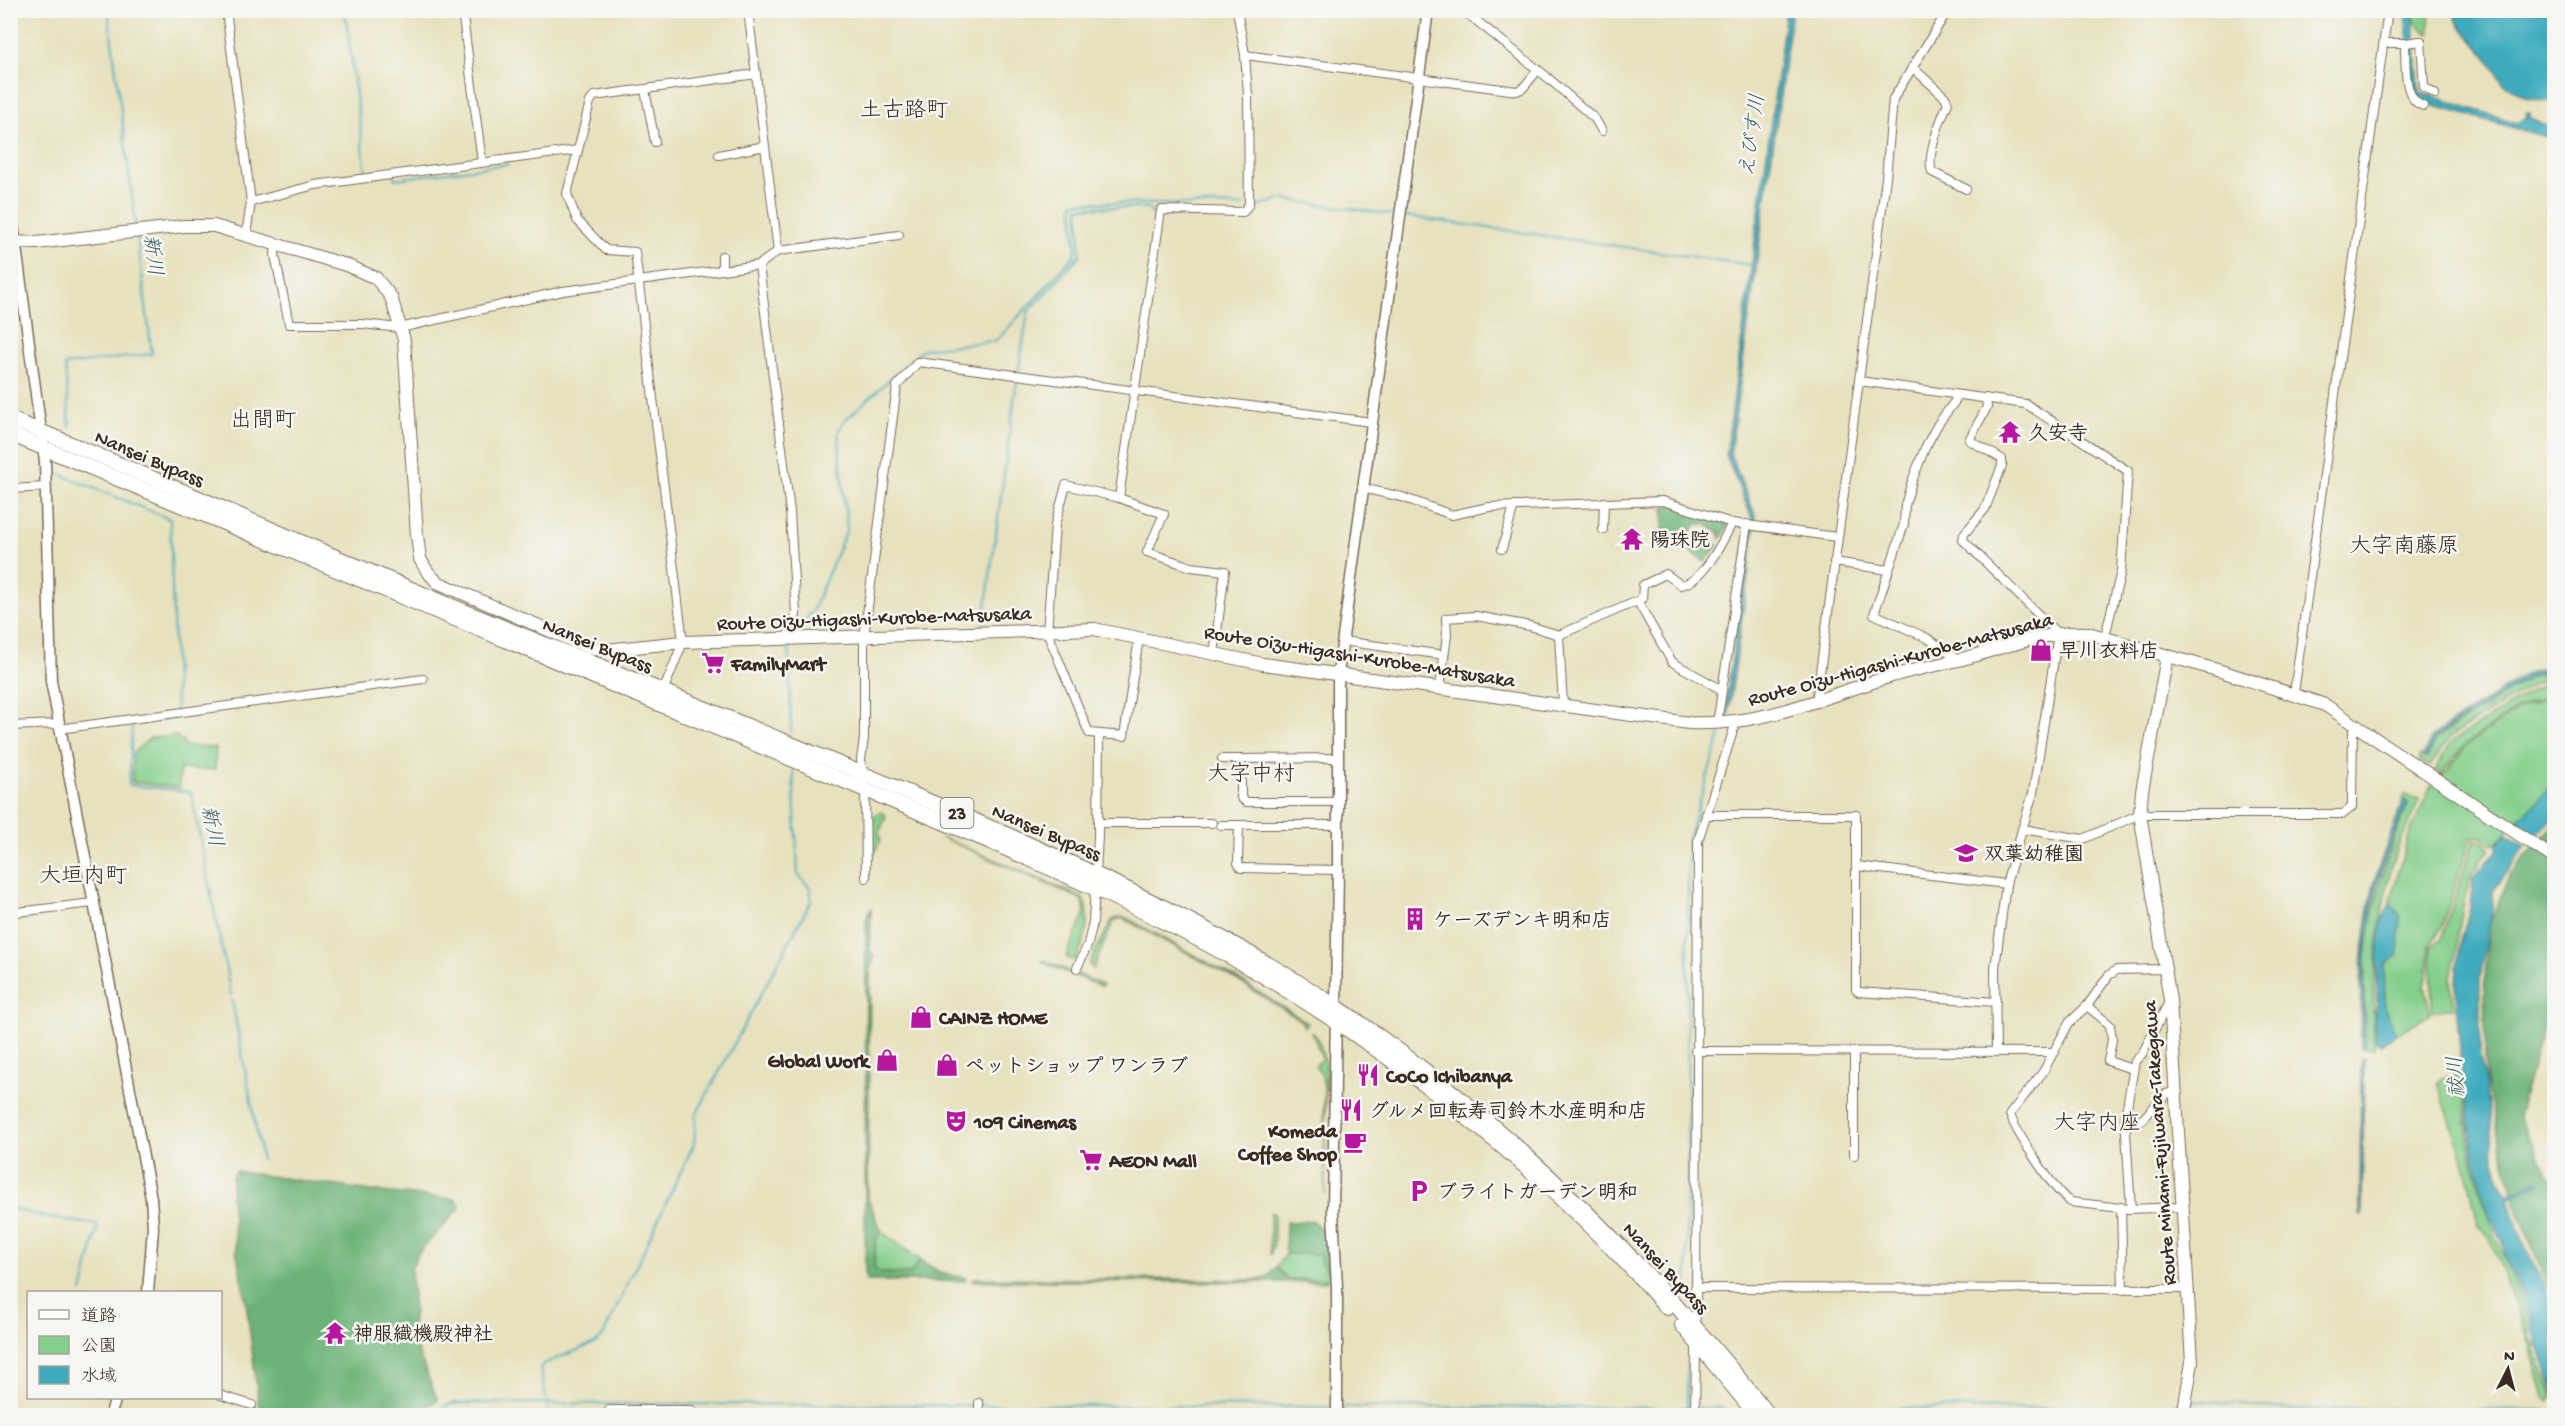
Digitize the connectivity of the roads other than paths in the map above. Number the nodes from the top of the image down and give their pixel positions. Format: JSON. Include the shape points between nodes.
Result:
{"nodes":[{"id":1,"x":226,"y":10,"type":"edge"},
{"id":2,"x":462,"y":10,"type":"edge"},
{"id":3,"x":748,"y":10,"type":"edge"},
{"id":4,"x":1428,"y":10,"type":"edge"},
{"id":5,"x":1463,"y":10,"type":"edge"},
{"id":6,"x":1948,"y":10,"type":"edge"},
{"id":7,"x":2388,"y":10,"type":"edge"},
{"id":8,"x":1236,"y":12,"type":"edge"},
{"id":9,"x":2409,"y":42,"type":"junction"},
{"id":10,"x":2384,"y":43,"type":"junction"},
{"id":11,"x":1245,"y":55,"type":"junction"},
{"id":12,"x":1912,"y":67,"type":"junction"},
{"id":13,"x":1538,"y":70,"type":"junction"},
{"id":14,"x":756,"y":74,"type":"junction"},
{"id":15,"x":1418,"y":79,"type":"junction"},
{"id":16,"x":645,"y":90,"type":"junction"},
{"id":17,"x":2435,"y":94,"type":"dead end"},
{"id":18,"x":2423,"y":106,"type":"dead end"},
{"id":19,"x":1602,"y":131,"type":"dead end"},
{"id":20,"x":655,"y":142,"type":"dead end"},
{"id":21,"x":765,"y":146,"type":"junction"},
{"id":22,"x":578,"y":150,"type":"junction"},
{"id":23,"x":719,"y":155,"type":"dead end"},
{"id":24,"x":482,"y":162,"type":"junction"},
{"id":25,"x":1966,"y":189,"type":"dead end"},
{"id":26,"x":251,"y":202,"type":"junction"},
{"id":27,"x":10,"y":203,"type":"edge"},
{"id":28,"x":246,"y":235,"type":"junction"},
{"id":29,"x":899,"y":236,"type":"dead end"},
{"id":30,"x":14,"y":243,"type":"edge"},
{"id":31,"x":276,"y":245,"type":"junction"},
{"id":32,"x":778,"y":251,"type":"junction"},
{"id":33,"x":722,"y":256,"type":"dead end"},
{"id":34,"x":759,"y":265,"type":"junction"},
{"id":35,"x":722,"y":270,"type":"junction"},
{"id":36,"x":638,"y":280,"type":"junction"},
{"id":37,"x":400,"y":328,"type":"junction"},
{"id":38,"x":1859,"y":381,"type":"junction"},
{"id":39,"x":1134,"y":390,"type":"junction"},
{"id":40,"x":1956,"y":395,"type":"junction"},
{"id":41,"x":1986,"y":398,"type":"junction"},
{"id":42,"x":10,"y":419,"type":"edge"},
{"id":43,"x":1371,"y":422,"type":"junction"},
{"id":44,"x":41,"y":432,"type":"junction"},
{"id":45,"x":10,"y":434,"type":"edge"},
{"id":46,"x":42,"y":447,"type":"junction"},
{"id":47,"x":46,"y":487,"type":"junction"},
{"id":48,"x":1362,"y":488,"type":"junction"},
{"id":49,"x":10,"y":489,"type":"edge"},
{"id":50,"x":1119,"y":498,"type":"junction"},
{"id":51,"x":1604,"y":502,"type":"junction"},
{"id":52,"x":1514,"y":506,"type":"junction"},
{"id":53,"x":1732,"y":523,"type":"junction"},
{"id":54,"x":1751,"y":524,"type":"junction"},
{"id":55,"x":1603,"y":530,"type":"dead end"},
{"id":56,"x":1837,"y":537,"type":"junction"},
{"id":57,"x":1502,"y":549,"type":"dead end"},
{"id":58,"x":1834,"y":562,"type":"junction"},
{"id":59,"x":1890,"y":570,"type":"junction"},
{"id":60,"x":1638,"y":602,"type":"junction"},
{"id":61,"x":1047,"y":632,"type":"junction"},
{"id":62,"x":2058,"y":634,"type":"junction"},
{"id":63,"x":1559,"y":635,"type":"junction"},
{"id":64,"x":2105,"y":636,"type":"junction"},
{"id":65,"x":864,"y":637,"type":"junction"},
{"id":66,"x":790,"y":638,"type":"junction"},
{"id":67,"x":1139,"y":638,"type":"junction"},
{"id":68,"x":1342,"y":641,"type":"junction"},
{"id":69,"x":683,"y":642,"type":"junction"},
{"id":70,"x":1214,"y":654,"type":"junction"},
{"id":71,"x":1444,"y":655,"type":"junction"},
{"id":72,"x":2167,"y":657,"type":"junction"},
{"id":73,"x":1959,"y":659,"type":"junction"},
{"id":74,"x":1338,"y":674,"type":"junction"},
{"id":75,"x":423,"y":679,"type":"dead end"},
{"id":76,"x":1440,"y":688,"type":"junction"},
{"id":77,"x":1722,"y":690,"type":"junction"},
{"id":78,"x":664,"y":691,"type":"junction"},
{"id":79,"x":2294,"y":693,"type":"junction"},
{"id":80,"x":1816,"y":703,"type":"junction"},
{"id":81,"x":658,"y":704,"type":"junction"},
{"id":82,"x":1563,"y":706,"type":"junction"},
{"id":83,"x":1736,"y":722,"type":"junction"},
{"id":84,"x":1717,"y":724,"type":"junction"},
{"id":85,"x":2356,"y":724,"type":"junction"},
{"id":86,"x":10,"y":726,"type":"edge"},
{"id":87,"x":59,"y":727,"type":"junction"},
{"id":88,"x":1099,"y":735,"type":"junction"},
{"id":89,"x":1338,"y":758,"type":"junction"},
{"id":90,"x":1222,"y":759,"type":"dead end"},
{"id":91,"x":1241,"y":759,"type":"junction"},
{"id":92,"x":863,"y":774,"type":"junction"},
{"id":93,"x":865,"y":790,"type":"junction"},
{"id":94,"x":1338,"y":802,"type":"junction"},
{"id":95,"x":2140,"y":814,"type":"junction"},
{"id":96,"x":1706,"y":815,"type":"junction"},
{"id":97,"x":1098,"y":823,"type":"junction"},
{"id":98,"x":1239,"y":825,"type":"junction"},
{"id":99,"x":1338,"y":825,"type":"junction"},
{"id":100,"x":2022,"y":829,"type":"junction"},
{"id":101,"x":2554,"y":858,"type":"edge"},
{"id":102,"x":1856,"y":866,"type":"junction"},
{"id":103,"x":1338,"y":870,"type":"junction"},
{"id":104,"x":1096,"y":873,"type":"junction"},
{"id":105,"x":866,"y":878,"type":"dead end"},
{"id":106,"x":2006,"y":884,"type":"junction"},
{"id":107,"x":1096,"y":889,"type":"junction"},
{"id":108,"x":93,"y":903,"type":"junction"},
{"id":109,"x":10,"y":914,"type":"edge"},
{"id":110,"x":1077,"y":968,"type":"dead end"},
{"id":111,"x":2165,"y":969,"type":"junction"},
{"id":112,"x":2170,"y":1000,"type":"junction"},
{"id":113,"x":1996,"y":1002,"type":"junction"},
{"id":114,"x":2087,"y":1006,"type":"junction"},
{"id":115,"x":1336,"y":1007,"type":"junction"},
{"id":116,"x":1336,"y":1024,"type":"junction"},
{"id":117,"x":1854,"y":1051,"type":"junction"},
{"id":118,"x":1996,"y":1051,"type":"junction"},
{"id":119,"x":1695,"y":1052,"type":"junction"},
{"id":120,"x":2055,"y":1052,"type":"junction"},
{"id":121,"x":2132,"y":1069,"type":"junction"},
{"id":122,"x":2175,"y":1092,"type":"junction"},
{"id":123,"x":2125,"y":1118,"type":"junction"},
{"id":124,"x":1854,"y":1155,"type":"dead end"},
{"id":125,"x":2121,"y":1207,"type":"junction"},
{"id":126,"x":2182,"y":1207,"type":"junction"},
{"id":127,"x":2131,"y":1209,"type":"junction"},
{"id":128,"x":1695,"y":1288,"type":"junction"},
{"id":129,"x":2187,"y":1289,"type":"junction"},
{"id":130,"x":2123,"y":1290,"type":"junction"},
{"id":131,"x":148,"y":1291,"type":"edge"},
{"id":132,"x":1696,"y":1317,"type":"dead end"},
{"id":133,"x":1696,"y":1350,"type":"dead end"},
{"id":134,"x":222,"y":1396,"type":"edge"},
{"id":135,"x":116,"y":1399,"type":"edge"},
{"id":136,"x":252,"y":1405,"type":"dead end"},
{"id":137,"x":2186,"y":1405,"type":"edge"},
{"id":138,"x":609,"y":1408,"type":"edge"},
{"id":139,"x":1337,"y":1410,"type":"edge"},
{"id":140,"x":1695,"y":1410,"type":"edge"},
{"id":141,"x":110,"y":1416,"type":"edge"},
{"id":142,"x":695,"y":1416,"type":"edge"},
{"id":143,"x":1757,"y":1416,"type":"edge"},
{"id":144,"x":1770,"y":1416,"type":"edge"}],
"edges":[{"from":1,"to":26,"type":"street"},
{"from":2,"to":24,"type":"street"},
{"from":3,"to":14,"type":"street"},
{"from":4,"to":15,"type":"street"},
{"from":5,"to":13,"type":"street"},
{"from":6,"to":12,"type":"street"},
{"from":7,"to":10,"type":"street"},
{"from":8,"to":11,"type":"street"},
{"from":9,"to":10,"type":"street"},
{"from":9,"to":17,"type":"street","via":[[2421,41],[2424,87]]},
{"from":9,"to":18,"type":"street","via":[[2409,92]]},
{"from":10,"to":79,"type":"street"},
{"from":11,"to":15,"type":"street"},
{"from":11,"to":39,"type":"street","via":[[1248,207],[1243,212],[1161,210]]},
{"from":12,"to":25,"type":"street","via":[[1948,103],[1931,158],[1932,172]]},
{"from":12,"to":38,"type":"street","via":[[1893,102]]},
{"from":13,"to":15,"type":"street","via":[[1517,91]]},
{"from":13,"to":19,"type":"street","via":[[1595,119]]},
{"from":14,"to":16,"type":"street"},
{"from":14,"to":21,"type":"street"},
{"from":15,"to":43,"type":"street"},
{"from":16,"to":20,"type":"street"},
{"from":16,"to":22,"type":"street","via":[[594,96]]},
{"from":21,"to":23,"type":"street"},
{"from":21,"to":32,"type":"street"},
{"from":22,"to":24,"type":"street"},
{"from":22,"to":36,"type":"street","via":[[567,194],[572,210],[606,250],[635,252]]},
{"from":24,"to":26,"type":"street","via":[[315,185]]},
{"from":26,"to":28,"type":"street"},
{"from":27,"to":30,"type":"street"},
{"from":28,"to":30,"type":"main road","name":"Route Oizu-Higashi-Kurobe-Matsusaka","via":[[208,225]]},
{"from":28,"to":31,"type":"main road","name":"Route Oizu-Higashi-Kurobe-Matsusaka"},
{"from":29,"to":32,"type":"street"},
{"from":30,"to":44,"type":"street"},
{"from":31,"to":37,"type":"main road","name":"Route Oizu-Higashi-Kurobe-Matsusaka","via":[[376,278],[391,297]]},
{"from":31,"to":37,"type":"street","via":[[289,324]]},
{"from":32,"to":34,"type":"street"},
{"from":33,"to":35,"type":"street"},
{"from":34,"to":35,"type":"street"},
{"from":34,"to":66,"type":"street","via":[[790,512],[796,614]]},
{"from":35,"to":36,"type":"street"},
{"from":36,"to":37,"type":"street","via":[[563,291]]},
{"from":36,"to":69,"type":"street"},
{"from":37,"to":69,"type":"main road","name":"Route Oizu-Higashi-Kurobe-Matsusaka","via":[[404,340],[418,550],[432,577],[590,648],[606,650]]},
{"from":38,"to":40,"type":"street"},
{"from":38,"to":56,"type":"street"},
{"from":39,"to":43,"type":"street"},
{"from":39,"to":50,"type":"street"},
{"from":39,"to":65,"type":"street","via":[[918,362],[897,386]]},
{"from":40,"to":41,"type":"street"},
{"from":40,"to":59,"type":"street","via":[[1921,459],[1905,505],[1904,524]]},
{"from":41,"to":62,"type":"street","via":[[1987,407],[1969,440],[2002,459],[2002,466],[1985,509],[1963,540]]},
{"from":41,"to":64,"type":"street","via":[[2026,404],[2127,471],[2121,571]]},
{"from":42,"to":44,"type":"highway","name":"Nansei Bypass","number":"23"},
{"from":43,"to":48,"type":"street"},
{"from":44,"to":46,"type":"street"},
{"from":44,"to":78,"type":"highway","name":"Nansei Bypass","number":"23"},
{"from":45,"to":46,"type":"highway","name":"Nansei Bypass","number":"23"},
{"from":46,"to":47,"type":"street"},
{"from":46,"to":81,"type":"highway","name":"Nansei Bypass","number":"23"},
{"from":47,"to":49,"type":"street"},
{"from":47,"to":87,"type":"street","via":[[51,681]]},
{"from":48,"to":52,"type":"street","via":[[1402,496],[1447,514]]},
{"from":48,"to":68,"type":"street"},
{"from":50,"to":61,"type":"street","via":[[1066,485],[1055,525]]},
{"from":50,"to":70,"type":"street","via":[[1164,514],[1147,552],[1191,567],[1225,571]]},
{"from":51,"to":52,"type":"street"},
{"from":51,"to":53,"type":"street","via":[[1669,502]]},
{"from":51,"to":55,"type":"street"},
{"from":52,"to":57,"type":"street"},
{"from":53,"to":54,"type":"street"},
{"from":53,"to":60,"type":"street","via":[[1721,546],[1694,580],[1682,585],[1666,574],[1643,585]]},
{"from":54,"to":56,"type":"street"},
{"from":54,"to":77,"type":"street"},
{"from":56,"to":58,"type":"street"},
{"from":58,"to":59,"type":"street"},
{"from":58,"to":80,"type":"street"},
{"from":59,"to":73,"type":"street","via":[[1874,614],[1927,638]]},
{"from":60,"to":63,"type":"street"},
{"from":60,"to":77,"type":"street","via":[[1672,662]]},
{"from":61,"to":65,"type":"main road","name":"Route Oizu-Higashi-Kurobe-Matsusaka"},
{"from":61,"to":67,"type":"main road","name":"Route Oizu-Higashi-Kurobe-Matsusaka","via":[[1094,629]]},
{"from":61,"to":88,"type":"street","via":[[1089,733]]},
{"from":62,"to":64,"type":"main road","name":"Route Oizu-Higashi-Kurobe-Matsusaka"},
{"from":62,"to":73,"type":"main road","name":"Route Oizu-Higashi-Kurobe-Matsusaka"},
{"from":62,"to":100,"type":"street","via":[[2033,793]]},
{"from":63,"to":71,"type":"street","via":[[1476,616],[1446,618]]},
{"from":63,"to":82,"type":"street"},
{"from":64,"to":72,"type":"main road","name":"Route Oizu-Higashi-Kurobe-Matsusaka"},
{"from":65,"to":66,"type":"main road","name":"Route Oizu-Higashi-Kurobe-Matsusaka"},
{"from":65,"to":92,"type":"street"},
{"from":66,"to":69,"type":"main road","name":"Route Oizu-Higashi-Kurobe-Matsusaka"},
{"from":67,"to":70,"type":"main road","name":"Route Oizu-Higashi-Kurobe-Matsusaka"},
{"from":67,"to":88,"type":"street","via":[[1124,736]]},
{"from":68,"to":71,"type":"street"},
{"from":68,"to":74,"type":"street"},
{"from":69,"to":78,"type":"street"},
{"from":70,"to":74,"type":"main road","name":"Route Oizu-Higashi-Kurobe-Matsusaka"},
{"from":71,"to":76,"type":"street"},
{"from":72,"to":79,"type":"main road","name":"Route Oizu-Higashi-Kurobe-Matsusaka"},
{"from":72,"to":95,"type":"main road","name":"Route Minami-Fujiwara-Takegawa"},
{"from":73,"to":80,"type":"main road","name":"Route Oizu-Higashi-Kurobe-Matsusaka","via":[[1892,676]]},
{"from":74,"to":76,"type":"main road","name":"Route Oizu-Higashi-Kurobe-Matsusaka"},
{"from":74,"to":89,"type":"street"},
{"from":75,"to":87,"type":"street"},
{"from":76,"to":82,"type":"main road","name":"Route Oizu-Higashi-Kurobe-Matsusaka"},
{"from":77,"to":84,"type":"street"},
{"from":78,"to":81,"type":"street"},
{"from":78,"to":92,"type":"highway","name":"Nansei Bypass","number":"23"},
{"from":79,"to":85,"type":"main road","name":"Route Oizu-Higashi-Kurobe-Matsusaka","via":[[2325,705]]},
{"from":80,"to":83,"type":"main road","name":"Route Oizu-Higashi-Kurobe-Matsusaka"},
{"from":81,"to":93,"type":"highway","name":"Nansei Bypass","number":"23"},
{"from":82,"to":84,"type":"main road","name":"Route Oizu-Higashi-Kurobe-Matsusaka"},
{"from":83,"to":84,"type":"main road","name":"Route Oizu-Higashi-Kurobe-Matsusaka"},
{"from":83,"to":96,"type":"street"},
{"from":85,"to":95,"type":"street","via":[[2352,807],[2343,814]]},
{"from":85,"to":101,"type":"main road","name":"Route Oizu-Higashi-Kurobe-Matsusaka"},
{"from":86,"to":87,"type":"street"},
{"from":87,"to":108,"type":"street"},
{"from":88,"to":97,"type":"street"},
{"from":89,"to":91,"type":"street"},
{"from":89,"to":94,"type":"street"},
{"from":90,"to":91,"type":"street"},
{"from":91,"to":94,"type":"street","via":[[1243,801]]},
{"from":92,"to":93,"type":"street"},
{"from":92,"to":104,"type":"highway","name":"Nansei Bypass","number":"23"},
{"from":93,"to":105,"type":"street"},
{"from":93,"to":107,"type":"highway","name":"Nansei Bypass","number":"23"},
{"from":94,"to":99,"type":"street"},
{"from":95,"to":100,"type":"street","via":[[2083,839]]},
{"from":95,"to":111,"type":"main road","name":"Route Minami-Fujiwara-Takegawa"},
{"from":96,"to":102,"type":"street","via":[[1856,815]]},
{"from":96,"to":119,"type":"street","via":[[1698,841]]},
{"from":97,"to":98,"type":"street"},
{"from":97,"to":104,"type":"street"},
{"from":98,"to":99,"type":"street"},
{"from":98,"to":103,"type":"street","via":[[1241,868]]},
{"from":99,"to":103,"type":"street"},
{"from":100,"to":106,"type":"street"},
{"from":102,"to":106,"type":"street"},
{"from":102,"to":113,"type":"street","via":[[1859,993]]},
{"from":103,"to":115,"type":"street"},
{"from":104,"to":107,"type":"street"},
{"from":104,"to":115,"type":"highway","name":"Nansei Bypass","number":"23","via":[[1225,939]]},
{"from":106,"to":113,"type":"street","via":[[1995,968]]},
{"from":107,"to":110,"type":"street","via":[[1092,929]]},
{"from":107,"to":116,"type":"highway","name":"Nansei Bypass","number":"23","via":[[1226,955]]},
{"from":108,"to":109,"type":"street"},
{"from":108,"to":131,"type":"street","via":[[151,1198],[153,1236]]},
{"from":111,"to":112,"type":"main road","name":"Route Minami-Fujiwara-Takegawa"},
{"from":111,"to":114,"type":"street","via":[[2117,970]]},
{"from":112,"to":121,"type":"street"},
{"from":112,"to":122,"type":"main road","name":"Route Minami-Fujiwara-Takegawa"},
{"from":113,"to":118,"type":"street"},
{"from":114,"to":120,"type":"street","via":[[2069,1023]]},
{"from":114,"to":121,"type":"street","via":[[2110,1025],[2108,1061]]},
{"from":115,"to":116,"type":"street"},
{"from":115,"to":144,"type":"highway","name":"Nansei Bypass","number":"23","via":[[1466,1102],[1552,1177],[1659,1285]]},
{"from":116,"to":139,"type":"street","via":[[1333,1212]]},
{"from":116,"to":143,"type":"highway","name":"Nansei Bypass","number":"23","via":[[1451,1107],[1539,1180],[1657,1297]]},
{"from":117,"to":118,"type":"street"},
{"from":117,"to":119,"type":"street"},
{"from":117,"to":124,"type":"street"},
{"from":118,"to":120,"type":"street"},
{"from":119,"to":128,"type":"street"},
{"from":120,"to":125,"type":"street","via":[[2013,1108],[2011,1118],[2064,1198]]},
{"from":121,"to":123,"type":"street"},
{"from":122,"to":123,"type":"street","via":[[2166,1094],[2142,1120]]},
{"from":122,"to":126,"type":"main road","name":"Route Minami-Fujiwara-Takegawa"},
{"from":123,"to":127,"type":"street"},
{"from":125,"to":127,"type":"street"},
{"from":125,"to":130,"type":"street"},
{"from":126,"to":127,"type":"street"},
{"from":126,"to":129,"type":"main road","name":"Route Minami-Fujiwara-Takegawa"},
{"from":128,"to":130,"type":"street"},
{"from":128,"to":132,"type":"street"},
{"from":129,"to":130,"type":"street"},
{"from":129,"to":137,"type":"main road","name":"Route Minami-Fujiwara-Takegawa","via":[[2192,1362]]},
{"from":133,"to":140,"type":"street"},
{"from":134,"to":136,"type":"street"},
{"from":135,"to":141,"type":"street"},
{"from":138,"to":142,"type":"street","via":[[692,1410]]}]}
